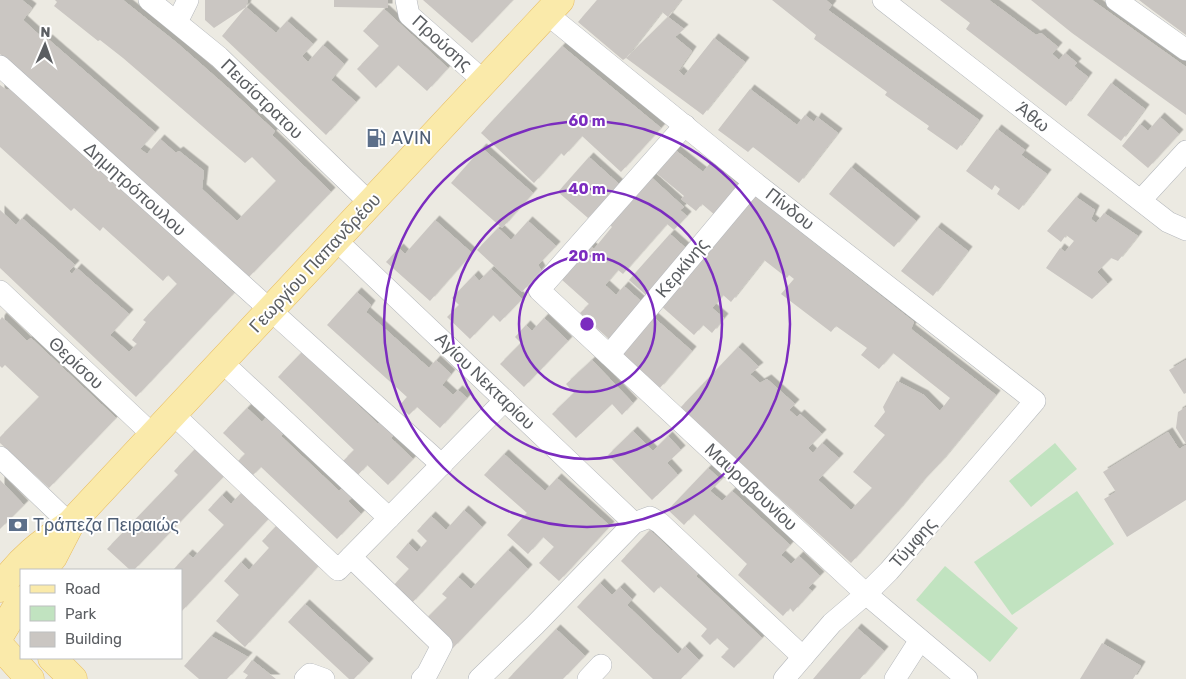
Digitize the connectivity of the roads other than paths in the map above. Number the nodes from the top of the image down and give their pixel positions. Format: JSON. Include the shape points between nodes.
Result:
{"nodes":[{"id":1,"x":150,"y":0,"type":"edge"},
{"id":2,"x":188,"y":0,"type":"edge"},
{"id":3,"x":406,"y":0,"type":"edge"},
{"id":4,"x":883,"y":0,"type":"edge"},
{"id":5,"x":1116,"y":0,"type":"edge"},
{"id":6,"x":554,"y":7,"type":"edge"},
{"id":7,"x":177,"y":22,"type":"junction"},
{"id":8,"x":1186,"y":50,"type":"edge"},
{"id":9,"x":0,"y":66,"type":"edge"},
{"id":10,"x":485,"y":82,"type":"junction"},
{"id":11,"x":685,"y":125,"type":"junction"},
{"id":12,"x":1186,"y":151,"type":"edge"},
{"id":13,"x":754,"y":182,"type":"junction"},
{"id":14,"x":1141,"y":200,"type":"junction"},
{"id":15,"x":371,"y":204,"type":"junction"},
{"id":16,"x":1186,"y":230,"type":"edge"},
{"id":17,"x":336,"y":240,"type":"junction"},
{"id":18,"x":0,"y":292,"type":"edge"},
{"id":19,"x":270,"y":311,"type":"junction"},
{"id":20,"x":609,"y":355,"type":"junction"},
{"id":21,"x":222,"y":362,"type":"junction"},
{"id":22,"x":505,"y":400,"type":"junction"},
{"id":23,"x":1035,"y":401,"type":"joint"},
{"id":24,"x":173,"y":414,"type":"junction"},
{"id":25,"x":153,"y":435,"type":"junction"},
{"id":26,"x":0,"y":457,"type":"edge"},
{"id":27,"x":442,"y":465,"type":"junction"},
{"id":28,"x":389,"y":518,"type":"junction"},
{"id":29,"x":634,"y":523,"type":"junction"},
{"id":30,"x":70,"y":524,"type":"junction"},
{"id":31,"x":351,"y":556,"type":"junction"},
{"id":32,"x":44,"y":569,"type":"edge"},
{"id":33,"x":0,"y":588,"type":"edge"},
{"id":34,"x":866,"y":594,"type":"junction"},
{"id":35,"x":920,"y":640,"type":"junction"},
{"id":36,"x":0,"y":646,"type":"edge"},
{"id":37,"x":803,"y":657,"type":"junction"},
{"id":38,"x":53,"y":659,"type":"edge"},
{"id":39,"x":429,"y":677,"type":"edge"},
{"id":40,"x":30,"y":679,"type":"edge"},
{"id":41,"x":74,"y":679,"type":"edge"},
{"id":42,"x":306,"y":679,"type":"edge"},
{"id":43,"x":324,"y":679,"type":"edge"},
{"id":44,"x":479,"y":679,"type":"edge"},
{"id":45,"x":784,"y":679,"type":"edge"},
{"id":46,"x":895,"y":679,"type":"edge"},
{"id":47,"x":967,"y":679,"type":"edge"}],
"edges":[{"from":1,"to":7,"type":"street","name":"Πεισίστρατου"},
{"from":2,"to":7,"type":"street"},
{"from":3,"to":10,"type":"street","name":"Προύσης","via":[[409,15]]},
{"from":4,"to":14,"type":"street","name":"Άθω"},
{"from":5,"to":8,"type":"street"},
{"from":6,"to":10,"type":"main road","name":"Γεωργίου Παπανδρέου"},
{"from":6,"to":11,"type":"street","name":"Πίνδου"},
{"from":7,"to":15,"type":"street","name":"Πεισίστρατου","via":[[218,57]]},
{"from":9,"to":19,"type":"street","name":"Δημητρόπουλου"},
{"from":10,"to":15,"type":"main road","name":"Γεωργίου Παπανδρέου"},
{"from":11,"to":13,"type":"street","name":"Πίνδου"},
{"from":11,"to":20,"type":"street","name":"Μαυροβουνίου","via":[[539,290]]},
{"from":12,"to":14,"type":"street"},
{"from":13,"to":20,"type":"street","name":"Κερκίνης"},
{"from":13,"to":23,"type":"street","name":"Πίνδου"},
{"from":14,"to":16,"type":"street","name":"Άθω","via":[[1168,222]]},
{"from":15,"to":17,"type":"main road","name":"Γεωργίου Παπανδρέου"},
{"from":17,"to":19,"type":"main road","name":"Γεωργίου Παπανδρέου"},
{"from":17,"to":22,"type":"street","name":"Αγίου Νεκταρίου"},
{"from":18,"to":25,"type":"street","name":"Θερίσου"},
{"from":19,"to":21,"type":"main road","name":"Γεωργίου Παπανδρέου"},
{"from":19,"to":27,"type":"street","name":"Δημητρόπουλου"},
{"from":20,"to":34,"type":"street","name":"Μαυροβουνίου"},
{"from":21,"to":24,"type":"main road","name":"Γεωργίου Παπανδρέου"},
{"from":21,"to":28,"type":"street"},
{"from":22,"to":27,"type":"street"},
{"from":22,"to":29,"type":"street","name":"Αγίου Νεκταρίου"},
{"from":23,"to":34,"type":"street","name":"Τύμφης"},
{"from":24,"to":25,"type":"main road","name":"Γεωργίου Παπανδρέου"},
{"from":24,"to":31,"type":"street","via":[[338,570]]},
{"from":25,"to":30,"type":"main road","name":"Γεωργίου Παπανδρέου"},
{"from":26,"to":30,"type":"street"},
{"from":27,"to":28,"type":"street"},
{"from":28,"to":31,"type":"street"},
{"from":29,"to":37,"type":"street","via":[[650,517],[660,523]]},
{"from":29,"to":44,"type":"street"},
{"from":30,"to":32,"type":"main road","name":"Γεωργίου Παπανδρέου"},
{"from":30,"to":33,"type":"main road","name":"Γεωργίου Παπανδρέου","via":[[27,555]]},
{"from":31,"to":39,"type":"street","via":[[442,645]]},
{"from":34,"to":35,"type":"street","name":"Μαυροβουνίου"},
{"from":34,"to":37,"type":"street","name":"Τύμφης","via":[[832,623]]},
{"from":35,"to":46,"type":"street"},
{"from":35,"to":47,"type":"street","name":"Μαυροβουνίου"},
{"from":36,"to":40,"type":"main road"},
{"from":37,"to":45,"type":"street","name":"Τύμφης"},
{"from":38,"to":41,"type":"main road"},
{"from":42,"to":43,"type":"street","via":[[310,674]]}]}
